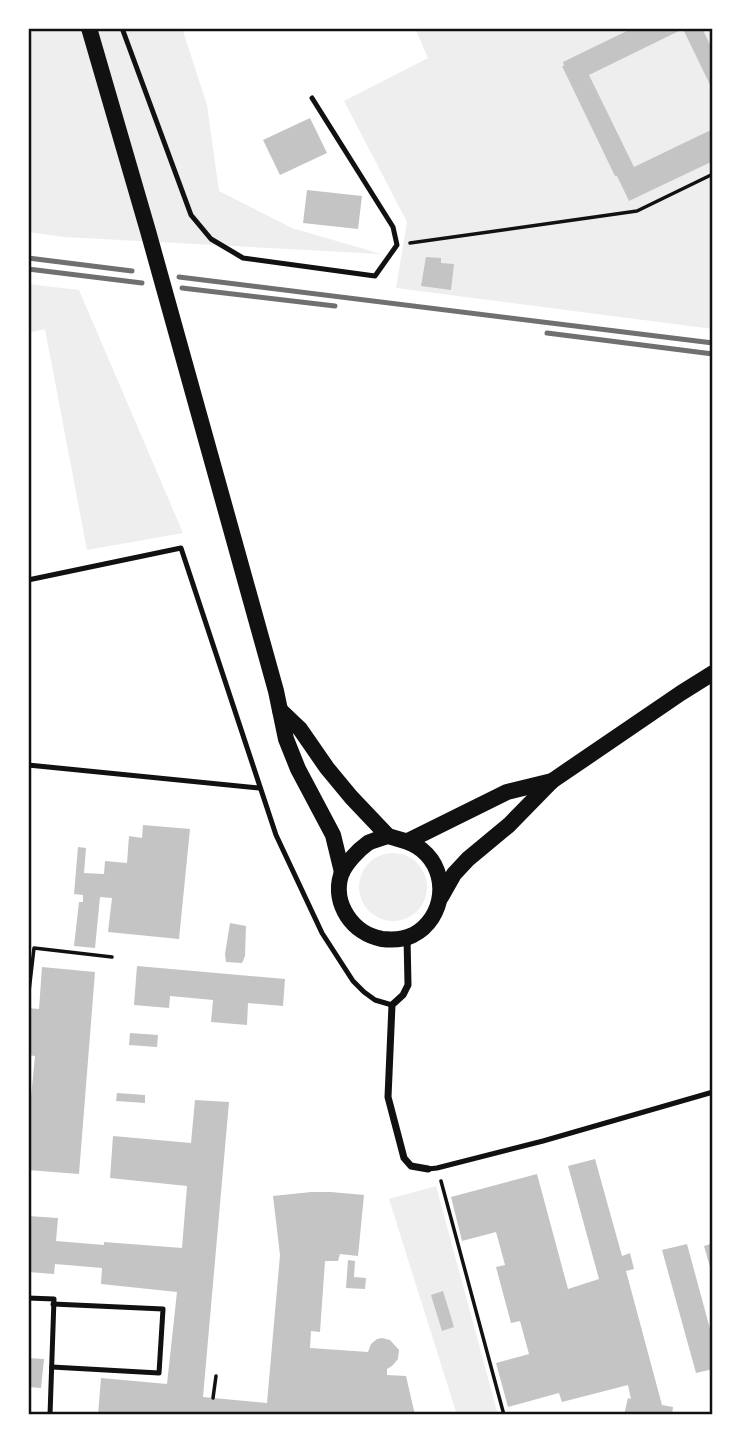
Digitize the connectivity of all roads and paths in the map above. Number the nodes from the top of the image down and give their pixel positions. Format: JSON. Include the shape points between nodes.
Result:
{"nodes":[{"id":1,"x":89,"y":28,"type":"edge"},
{"id":2,"x":122,"y":28,"type":"edge"},
{"id":3,"x":312,"y":97,"type":"dead end"},
{"id":4,"x":713,"y":174,"type":"edge"},
{"id":5,"x":397,"y":244,"type":"junction"},
{"id":6,"x":28,"y":580,"type":"edge"},
{"id":7,"x":713,"y":673,"type":"edge"},
{"id":8,"x":281,"y":710,"type":"junction"},
{"id":9,"x":28,"y":765,"type":"edge"},
{"id":10,"x":552,"y":781,"type":"junction"},
{"id":11,"x":259,"y":788,"type":"junction"},
{"id":12,"x":388,"y":836,"type":"junction"},
{"id":13,"x":408,"y":841,"type":"junction"},
{"id":14,"x":342,"y":872,"type":"junction"},
{"id":15,"x":440,"y":897,"type":"junction"},
{"id":16,"x":407,"y":937,"type":"junction"},
{"id":17,"x":112,"y":957,"type":"dead end"},
{"id":18,"x":28,"y":1000,"type":"edge"},
{"id":19,"x":392,"y":1005,"type":"junction"},
{"id":20,"x":713,"y":1092,"type":"edge"},
{"id":21,"x":437,"y":1168,"type":"junction"},
{"id":22,"x":428,"y":1169,"type":"joint"},
{"id":23,"x":28,"y":1298,"type":"edge"},
{"id":24,"x":54,"y":1302,"type":"junction"},
{"id":25,"x":52,"y":1367,"type":"junction"},
{"id":26,"x":216,"y":1376,"type":"dead end"},
{"id":27,"x":213,"y":1398,"type":"dead end"},
{"id":28,"x":50,"y":1415,"type":"edge"},
{"id":29,"x":505,"y":1415,"type":"edge"}],
"edges":[{"from":1,"to":8,"type":"main road"},
{"from":2,"to":5,"type":"lane","via":[[191,215],[211,239],[243,258],[375,276]]},
{"from":3,"to":5,"type":"lane","via":[[393,227]]},
{"from":4,"to":5,"type":"path","via":[[637,211]]},
{"from":6,"to":11,"type":"lane","via":[[181,548]]},
{"from":7,"to":10,"type":"main road"},
{"from":8,"to":12,"type":"main road"},
{"from":8,"to":14,"type":"main road","via":[[286,739],[333,835]]},
{"from":9,"to":11,"type":"lane"},
{"from":10,"to":13,"type":"main road","via":[[507,792]]},
{"from":10,"to":15,"type":"main road","via":[[468,859]]},
{"from":11,"to":19,"type":"lane","via":[[322,933],[359,987],[375,1000]]},
{"from":12,"to":13,"type":"main road"},
{"from":12,"to":14,"type":"main road","via":[[370,842]]},
{"from":13,"to":15,"type":"main road","via":[[432,860],[441,884]]},
{"from":14,"to":16,"type":"main road","via":[[340,900],[355,926],[373,937]]},
{"from":15,"to":16,"type":"main road","via":[[423,928]]},
{"from":16,"to":19,"type":"street","via":[[408,985]]},
{"from":17,"to":18,"type":"path","via":[[34,948]]},
{"from":19,"to":22,"type":"street","via":[[388,1097],[404,1158],[411,1166]]},
{"from":20,"to":21,"type":"lane"},
{"from":21,"to":22,"type":"lane"},
{"from":21,"to":29,"type":"path"},
{"from":23,"to":24,"type":"lane"},
{"from":24,"to":25,"type":"lane"},
{"from":24,"to":25,"type":"lane","via":[[163,1309],[159,1373]]},
{"from":25,"to":28,"type":"lane"},
{"from":26,"to":27,"type":"path"}]}
